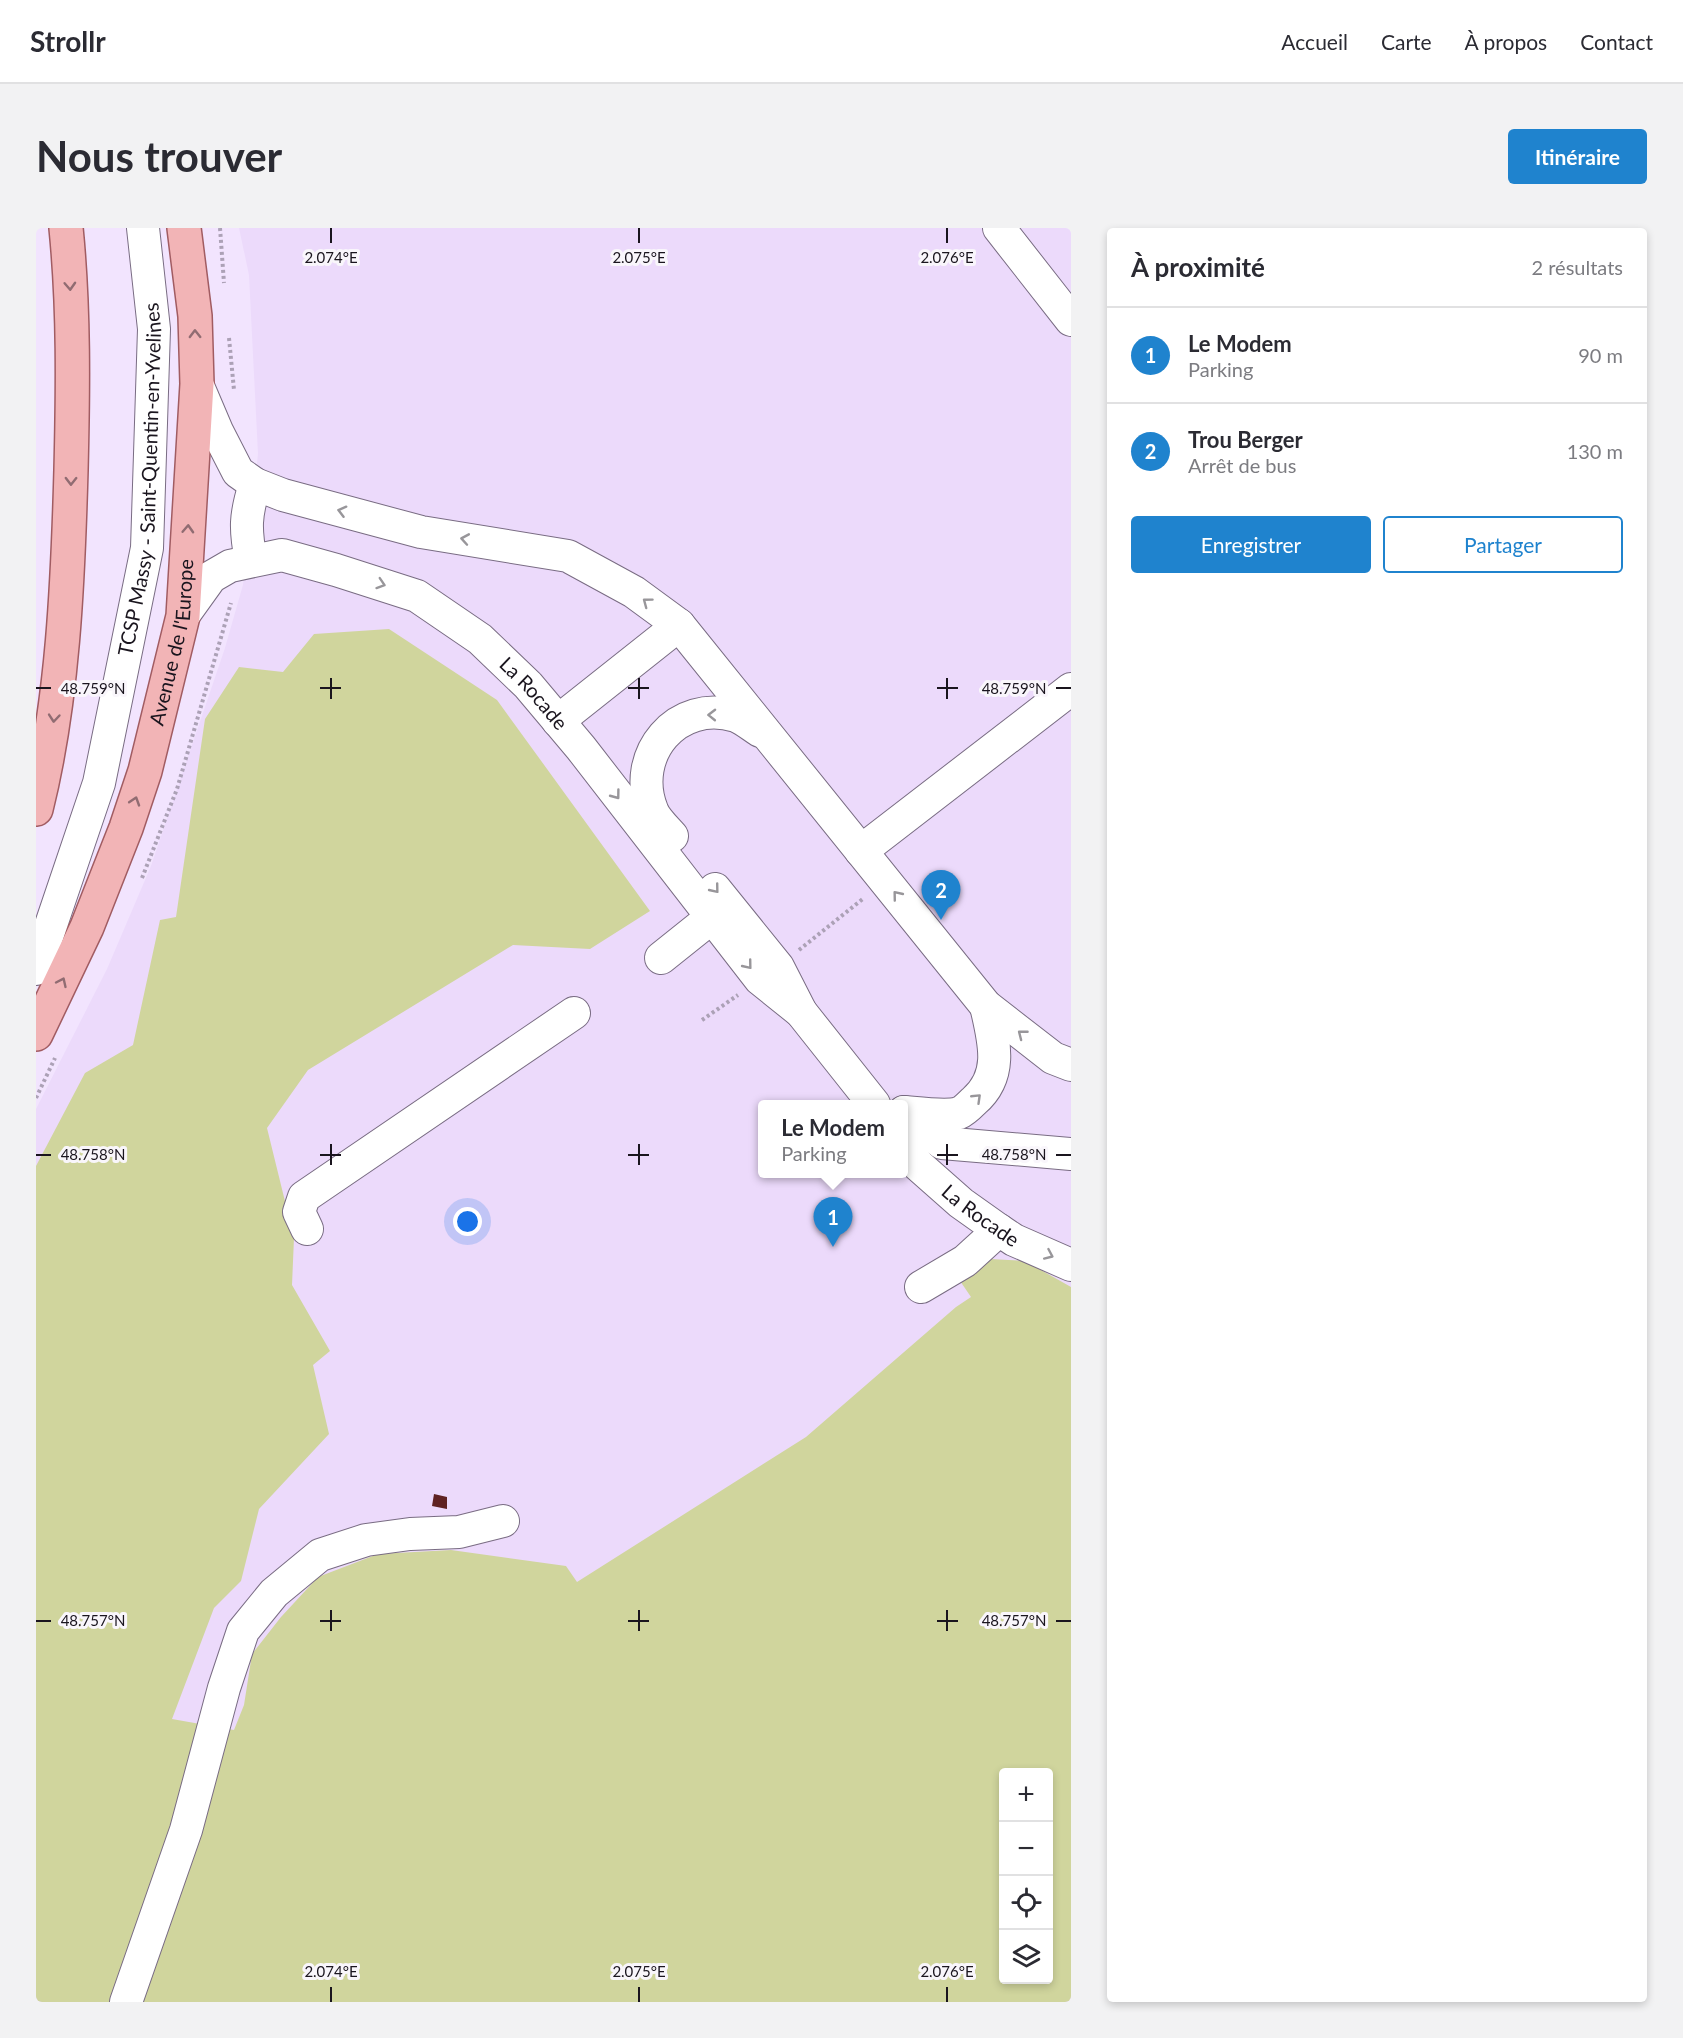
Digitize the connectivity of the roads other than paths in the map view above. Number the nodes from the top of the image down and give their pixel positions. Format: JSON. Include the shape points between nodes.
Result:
{"nodes":[{"id":1,"x":66,"y":228,"type":"edge"},
{"id":2,"x":143,"y":228,"type":"edge"},
{"id":3,"x":184,"y":228,"type":"edge"},
{"id":4,"x":999,"y":228,"type":"edge"},
{"id":5,"x":1071,"y":320,"type":"edge"},
{"id":6,"x":196,"y":384,"type":"junction"},
{"id":7,"x":255,"y":484,"type":"junction"},
{"id":8,"x":250,"y":561,"type":"junction"},
{"id":9,"x":183,"y":616,"type":"junction"},
{"id":10,"x":679,"y":626,"type":"junction"},
{"id":11,"x":1071,"y":689,"type":"edge"},
{"id":12,"x":558,"y":721,"type":"junction"},
{"id":13,"x":766,"y":734,"type":"junction"},
{"id":14,"x":36,"y":809,"type":"edge"},
{"id":15,"x":861,"y":851,"type":"junction"},
{"id":16,"x":711,"y":918,"type":"junction"},
{"id":17,"x":661,"y":958,"type":"dead end"},
{"id":18,"x":36,"y":969,"type":"edge"},
{"id":19,"x":986,"y":1006,"type":"junction"},
{"id":20,"x":801,"y":1012,"type":"junction"},
{"id":21,"x":574,"y":1013,"type":"dead end"},
{"id":22,"x":36,"y":1034,"type":"edge"},
{"id":23,"x":1071,"y":1065,"type":"edge"},
{"id":24,"x":852,"y":1075,"type":"junction"},
{"id":25,"x":871,"y":1100,"type":"edge"},
{"id":26,"x":887,"y":1100,"type":"edge"},
{"id":27,"x":908,"y":1112,"type":"edge"},
{"id":28,"x":908,"y":1116,"type":"edge"},
{"id":29,"x":908,"y":1152,"type":"edge"},
{"id":30,"x":1071,"y":1154,"type":"edge"},
{"id":31,"x":307,"y":1229,"type":"dead end"},
{"id":32,"x":999,"y":1230,"type":"junction"},
{"id":33,"x":1071,"y":1265,"type":"edge"},
{"id":34,"x":921,"y":1287,"type":"dead end"},
{"id":35,"x":503,"y":1521,"type":"dead end"},
{"id":36,"x":126,"y":2002,"type":"edge"}],
"edges":[{"from":1,"to":14,"type":"main road","one_way":true,"via":[[72,326],[70,523],[53,732]]},
{"from":2,"to":18,"type":"lane","name":"TCSP Massy - Saint-Quentin-en-Yvelines","via":[[154,330],[147,548],[99,783]]},
{"from":6,"to":3,"type":"main road","name":"Avenue de l'Europe","one_way":true,"via":[[195,316]]},
{"from":4,"to":5,"type":"lane"},
{"from":6,"to":7,"type":"lane","name":"La Rocade","via":[[238,472]]},
{"from":9,"to":6,"type":"main road","name":"Avenue de l'Europe","one_way":true},
{"from":7,"to":8,"type":"lane","via":[[247,509]]},
{"from":10,"to":7,"type":"lane","name":"La Rocade","one_way":true,"via":[[634,592],[568,556],[421,532]]},
{"from":8,"to":9,"type":"lane","name":"La Rocade","via":[[211,577]]},
{"from":8,"to":12,"type":"lane","name":"La Rocade","one_way":true,"via":[[282,555],[417,596],[480,639],[528,685]]},
{"from":22,"to":9,"type":"main road","name":"Avenue de l'Europe","one_way":true,"via":[[87,927],[126,828],[145,771]]},
{"from":10,"to":12,"type":"lane"},
{"from":10,"to":13,"type":"lane","name":"La Rocade"},
{"from":11,"to":15,"type":"lane"},
{"from":12,"to":16,"type":"lane","name":"La Rocade","one_way":true},
{"from":13,"to":15,"type":"lane","name":"La Rocade"},
{"from":13,"to":20,"type":"lane","name":"La Rocade","one_way":true,"via":[[736,716],[707,713],[678,721],[659,740],[648,762],[646,785],[652,812],[778,967]]},
{"from":19,"to":15,"type":"lane","name":"La Rocade","one_way":true},
{"from":16,"to":17,"type":"lane"},
{"from":16,"to":20,"type":"lane","name":"La Rocade","one_way":true,"via":[[760,979]]},
{"from":23,"to":19,"type":"lane","name":"La Rocade","one_way":true,"via":[[1053,1058]]},
{"from":27,"to":19,"type":"lane","name":"La Rocade","one_way":true,"via":[[960,1113],[983,1093],[994,1070],[994,1039]]},
{"from":20,"to":24,"type":"lane","name":"La Rocade"},
{"from":21,"to":31,"type":"lane","via":[[304,1197],[299,1212]]},
{"from":24,"to":25,"type":"lane","name":"La Rocade"},
{"from":24,"to":26,"type":"lane","name":"La Rocade"},
{"from":28,"to":30,"type":"lane","name":"La Rocade","via":[[942,1143]]},
{"from":29,"to":32,"type":"lane","name":"La Rocade","via":[[962,1203]]},
{"from":32,"to":33,"type":"lane","name":"La Rocade","one_way":true},
{"from":32,"to":34,"type":"lane","via":[[965,1261]]},
{"from":35,"to":36,"type":"lane","via":[[459,1532],[366,1540],[320,1555],[274,1593],[243,1631],[186,1830]]}]}
